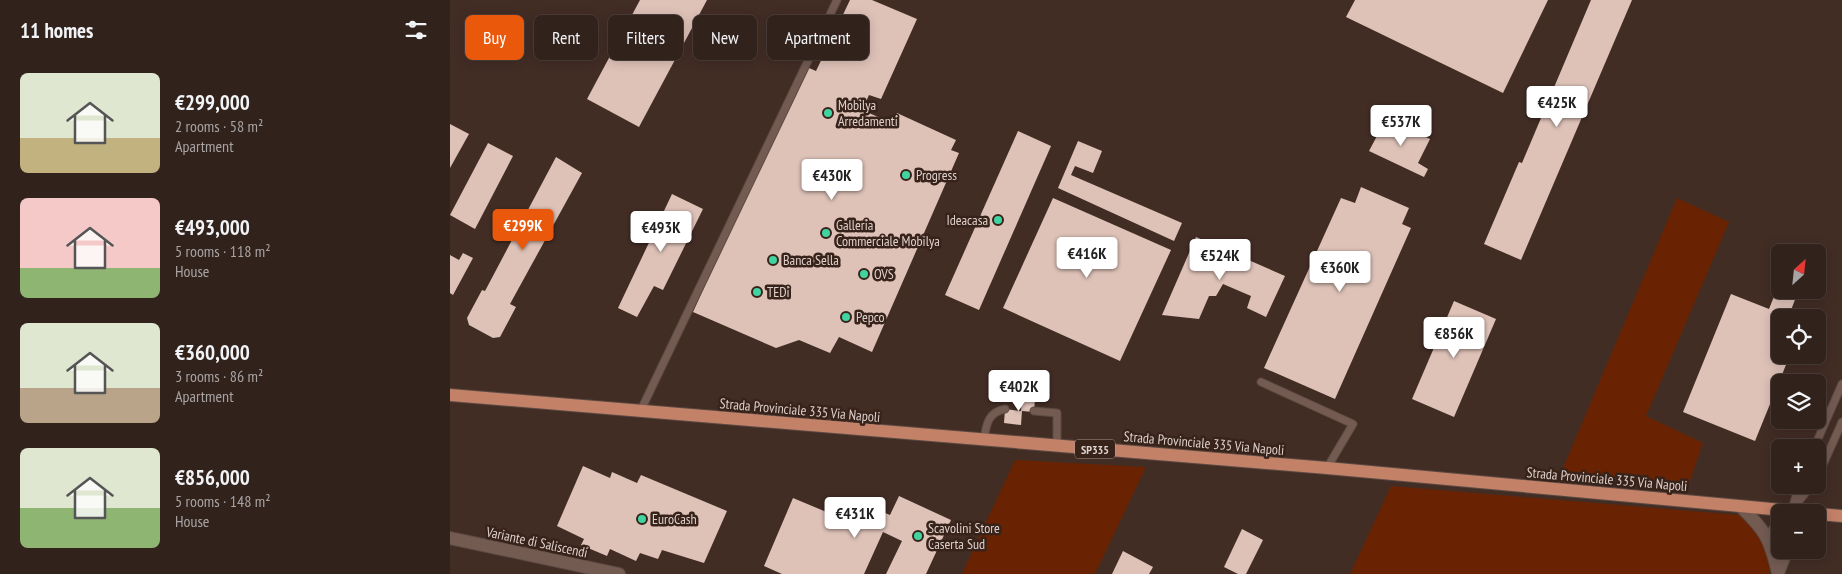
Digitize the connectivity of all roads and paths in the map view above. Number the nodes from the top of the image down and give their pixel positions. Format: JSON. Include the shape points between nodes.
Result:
{"nodes":[{"id":1,"x":837,"y":0,"type":"edge"},
{"id":2,"x":1261,"y":382,"type":"dead end"},
{"id":3,"x":1842,"y":384,"type":"edge"},
{"id":4,"x":450,"y":395,"type":"edge"},
{"id":5,"x":1005,"y":409,"type":"dead end"},
{"id":6,"x":1034,"y":411,"type":"dead end"},
{"id":7,"x":640,"y":412,"type":"junction"},
{"id":8,"x":1842,"y":422,"type":"edge"},
{"id":9,"x":1818,"y":439,"type":"edge"},
{"id":10,"x":984,"y":440,"type":"junction"},
{"id":11,"x":1057,"y":446,"type":"junction"},
{"id":12,"x":1826,"y":458,"type":"edge"},
{"id":13,"x":1327,"y":468,"type":"junction"},
{"id":14,"x":1805,"y":494,"type":"edge"},
{"id":15,"x":1797,"y":504,"type":"edge"},
{"id":16,"x":1740,"y":506,"type":"junction"},
{"id":17,"x":1771,"y":510,"type":"edge"},
{"id":18,"x":1826,"y":515,"type":"edge"},
{"id":19,"x":1842,"y":516,"type":"edge"},
{"id":20,"x":450,"y":538,"type":"edge"},
{"id":21,"x":1771,"y":545,"type":"edge"},
{"id":22,"x":1775,"y":559,"type":"edge"},
{"id":23,"x":1784,"y":559,"type":"edge"},
{"id":24,"x":619,"y":574,"type":"edge"},
{"id":25,"x":1778,"y":574,"type":"edge"}],
"edges":[{"from":1,"to":7,"type":"lane"},
{"from":2,"to":13,"type":"lane","via":[[1353,424]]},
{"from":3,"to":9,"type":"lane"},
{"from":4,"to":7,"type":"main road","name":"Strada Provinciale 335 Via Napoli","number":"SP335"},
{"from":5,"to":10,"type":"lane","via":[[992,415],[986,424]]},
{"from":6,"to":11,"type":"lane","via":[[1057,413]]},
{"from":7,"to":10,"type":"main road","name":"Strada Provinciale 335 Via Napoli","number":"SP335"},
{"from":8,"to":12,"type":"lane"},
{"from":10,"to":11,"type":"main road","name":"Strada Provinciale 335 Via Napoli","number":"SP335"},
{"from":11,"to":13,"type":"main road","name":"Strada Provinciale 335 Via Napoli","number":"SP335"},
{"from":13,"to":16,"type":"main road","name":"Strada Provinciale 335 Via Napoli","number":"SP335"},
{"from":14,"to":15,"type":"lane"},
{"from":16,"to":17,"type":"main road","name":"Strada Provinciale 335 Via Napoli","number":"SP335"},
{"from":16,"to":21,"type":"street","via":[[1764,530]]},
{"from":18,"to":19,"type":"main road"},
{"from":20,"to":24,"type":"street","name":"Variante di Saliscendi"},
{"from":22,"to":25,"type":"street"},
{"from":23,"to":25,"type":"street"}]}
